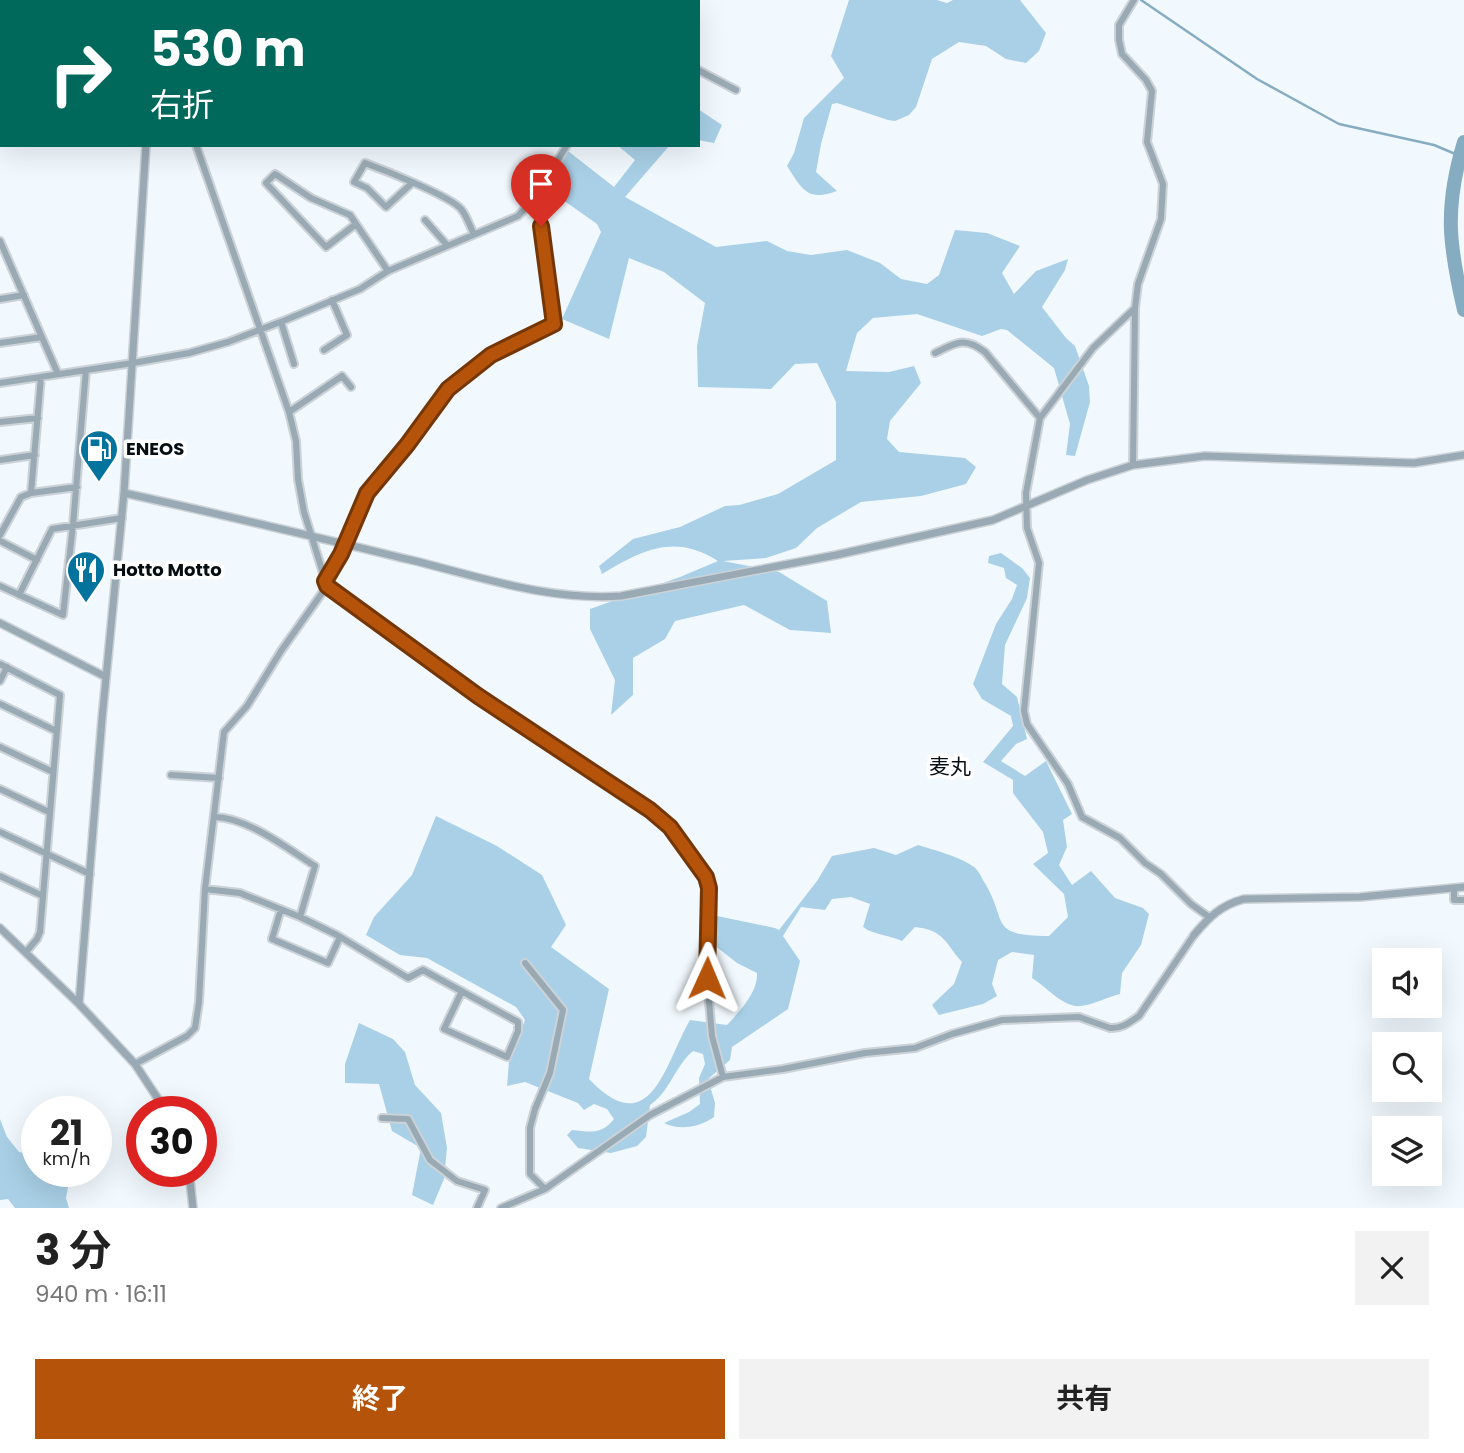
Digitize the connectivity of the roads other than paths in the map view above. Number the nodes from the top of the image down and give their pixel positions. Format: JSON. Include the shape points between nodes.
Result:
{"nodes":[{"id":1,"x":1134,"y":0,"type":"edge"},
{"id":2,"x":700,"y":71,"type":"edge"},
{"id":3,"x":736,"y":90,"type":"dead end"},
{"id":4,"x":146,"y":147,"type":"edge"},
{"id":5,"x":197,"y":147,"type":"edge"},
{"id":6,"x":566,"y":147,"type":"edge"},
{"id":7,"x":412,"y":183,"type":"junction"},
{"id":8,"x":534,"y":199,"type":"junction"},
{"id":9,"x":425,"y":220,"type":"dead end"},
{"id":10,"x":356,"y":224,"type":"junction"},
{"id":11,"x":474,"y":234,"type":"junction"},
{"id":12,"x":0,"y":241,"type":"edge"},
{"id":13,"x":447,"y":244,"type":"junction"},
{"id":14,"x":388,"y":271,"type":"junction"},
{"id":15,"x":24,"y":295,"type":"junction"},
{"id":16,"x":0,"y":299,"type":"edge"},
{"id":17,"x":332,"y":300,"type":"junction"},
{"id":18,"x":1135,"y":308,"type":"junction"},
{"id":19,"x":281,"y":322,"type":"junction"},
{"id":20,"x":261,"y":329,"type":"junction"},
{"id":21,"x":42,"y":337,"type":"junction"},
{"id":22,"x":0,"y":343,"type":"edge"},
{"id":23,"x":324,"y":350,"type":"dead end"},
{"id":24,"x":935,"y":353,"type":"dead end"},
{"id":25,"x":133,"y":363,"type":"junction"},
{"id":26,"x":294,"y":364,"type":"dead end"},
{"id":27,"x":86,"y":370,"type":"junction"},
{"id":28,"x":58,"y":374,"type":"junction"},
{"id":29,"x":41,"y":377,"type":"junction"},
{"id":30,"x":0,"y":383,"type":"edge"},
{"id":31,"x":351,"y":387,"type":"dead end"},
{"id":32,"x":289,"y":412,"type":"junction"},
{"id":33,"x":38,"y":418,"type":"junction"},
{"id":34,"x":1041,"y":418,"type":"junction"},
{"id":35,"x":0,"y":422,"type":"edge"},
{"id":36,"x":35,"y":455,"type":"junction"},
{"id":37,"x":1464,"y":455,"type":"edge"},
{"id":38,"x":0,"y":460,"type":"edge"},
{"id":39,"x":1133,"y":465,"type":"junction"},
{"id":40,"x":77,"y":487,"type":"junction"},
{"id":41,"x":32,"y":493,"type":"junction"},
{"id":42,"x":124,"y":493,"type":"junction"},
{"id":43,"x":1027,"y":506,"type":"junction"},
{"id":44,"x":121,"y":518,"type":"junction"},
{"id":45,"x":74,"y":525,"type":"junction"},
{"id":46,"x":0,"y":535,"type":"edge"},
{"id":47,"x":312,"y":536,"type":"junction"},
{"id":48,"x":0,"y":541,"type":"edge"},
{"id":49,"x":344,"y":544,"type":"junction"},
{"id":50,"x":37,"y":560,"type":"junction"},
{"id":51,"x":326,"y":583,"type":"junction"},
{"id":52,"x":0,"y":586,"type":"edge"},
{"id":53,"x":19,"y":595,"type":"junction"},
{"id":54,"x":0,"y":623,"type":"edge"},
{"id":55,"x":3,"y":665,"type":"edge"},
{"id":56,"x":106,"y":677,"type":"junction"},
{"id":57,"x":0,"y":681,"type":"edge"},
{"id":58,"x":0,"y":704,"type":"edge"},
{"id":59,"x":56,"y":731,"type":"junction"},
{"id":60,"x":0,"y":747,"type":"edge"},
{"id":61,"x":53,"y":772,"type":"junction"},
{"id":62,"x":171,"y":775,"type":"dead end"},
{"id":63,"x":219,"y":778,"type":"junction"},
{"id":64,"x":0,"y":789,"type":"edge"},
{"id":65,"x":50,"y":813,"type":"junction"},
{"id":66,"x":214,"y":817,"type":"junction"},
{"id":67,"x":0,"y":832,"type":"edge"},
{"id":68,"x":47,"y":854,"type":"junction"},
{"id":69,"x":90,"y":874,"type":"junction"},
{"id":70,"x":0,"y":876,"type":"edge"},
{"id":71,"x":1464,"y":887,"type":"edge"},
{"id":72,"x":1454,"y":888,"type":"junction"},
{"id":73,"x":205,"y":889,"type":"junction"},
{"id":74,"x":43,"y":896,"type":"junction"},
{"id":75,"x":1464,"y":900,"type":"edge"},
{"id":76,"x":281,"y":909,"type":"junction"},
{"id":77,"x":300,"y":917,"type":"junction"},
{"id":78,"x":1209,"y":917,"type":"junction"},
{"id":79,"x":0,"y":928,"type":"edge"},
{"id":80,"x":1194,"y":935,"type":"joint"},
{"id":81,"x":340,"y":937,"type":"junction"},
{"id":82,"x":26,"y":952,"type":"junction"},
{"id":83,"x":525,"y":962,"type":"dead end"},
{"id":84,"x":462,"y":991,"type":"junction"},
{"id":85,"x":79,"y":1004,"type":"junction"},
{"id":86,"x":135,"y":1064,"type":"junction"},
{"id":87,"x":723,"y":1077,"type":"junction"},
{"id":88,"x":156,"y":1096,"type":"edge"},
{"id":89,"x":382,"y":1118,"type":"dead end"},
{"id":90,"x":191,"y":1187,"type":"edge"},
{"id":91,"x":545,"y":1189,"type":"junction"},
{"id":92,"x":193,"y":1208,"type":"edge"},
{"id":93,"x":477,"y":1208,"type":"edge"},
{"id":94,"x":501,"y":1208,"type":"edge"}],
"edges":[{"from":1,"to":18,"type":"street","via":[[1119,25],[1119,40],[1122,54],[1152,91],[1147,142],[1163,184],[1161,219],[1138,284]]},
{"from":2,"to":3,"type":"street"},
{"from":4,"to":25,"type":"street"},
{"from":5,"to":20,"type":"street"},
{"from":6,"to":8,"type":"street"},
{"from":7,"to":7,"type":"street","via":[[365,163],[354,182],[386,207]]},
{"from":7,"to":11,"type":"street","via":[[461,209]]},
{"from":8,"to":11,"type":"street","via":[[518,216]]},
{"from":8,"to":49,"type":"street","via":[[554,324],[491,355],[448,389],[367,493]]},
{"from":9,"to":13,"type":"street"},
{"from":10,"to":10,"type":"street","via":[[349,215],[310,198],[275,174],[266,183],[326,247]]},
{"from":10,"to":14,"type":"street"},
{"from":11,"to":13,"type":"street"},
{"from":12,"to":15,"type":"street"},
{"from":13,"to":14,"type":"street"},
{"from":14,"to":17,"type":"street"},
{"from":15,"to":16,"type":"street"},
{"from":15,"to":21,"type":"street"},
{"from":17,"to":19,"type":"street"},
{"from":17,"to":23,"type":"street","via":[[346,335]]},
{"from":18,"to":34,"type":"street","via":[[1093,348]]},
{"from":18,"to":39,"type":"street"},
{"from":19,"to":20,"type":"street"},
{"from":19,"to":26,"type":"street"},
{"from":20,"to":25,"type":"street","via":[[189,353]]},
{"from":20,"to":32,"type":"street"},
{"from":21,"to":22,"type":"street"},
{"from":21,"to":28,"type":"street"},
{"from":24,"to":34,"type":"street","via":[[956,343],[974,344]]},
{"from":25,"to":27,"type":"street"},
{"from":25,"to":42,"type":"street"},
{"from":27,"to":28,"type":"street"},
{"from":27,"to":40,"type":"street"},
{"from":28,"to":29,"type":"street"},
{"from":29,"to":30,"type":"street"},
{"from":29,"to":33,"type":"street"},
{"from":31,"to":32,"type":"street","via":[[341,376]]},
{"from":32,"to":47,"type":"street"},
{"from":33,"to":35,"type":"street"},
{"from":33,"to":36,"type":"street"},
{"from":34,"to":43,"type":"street"},
{"from":36,"to":38,"type":"street"},
{"from":36,"to":41,"type":"street"},
{"from":37,"to":39,"type":"street","via":[[1414,463],[1205,456]]},
{"from":39,"to":43,"type":"street"},
{"from":40,"to":41,"type":"street"},
{"from":40,"to":45,"type":"street"},
{"from":41,"to":46,"type":"street","via":[[16,502]]},
{"from":42,"to":44,"type":"street"},
{"from":42,"to":47,"type":"street"},
{"from":43,"to":49,"type":"street","via":[[993,520],[836,555],[621,596],[546,593]]},
{"from":43,"to":78,"type":"street","via":[[1027,528],[1039,563],[1026,674],[1027,724],[1068,784],[1082,817],[1119,838]]},
{"from":44,"to":45,"type":"street"},
{"from":44,"to":56,"type":"street"},
{"from":45,"to":50,"type":"street","via":[[52,529]]},
{"from":45,"to":53,"type":"street","via":[[63,615]]},
{"from":47,"to":49,"type":"street"},
{"from":47,"to":51,"type":"street"},
{"from":48,"to":50,"type":"street"},
{"from":49,"to":51,"type":"street"},
{"from":50,"to":53,"type":"street"},
{"from":51,"to":63,"type":"street","via":[[247,706],[224,732]]},
{"from":51,"to":87,"type":"street","via":[[478,696],[632,796],[670,827],[709,888],[707,978],[712,1037]]},
{"from":52,"to":53,"type":"street"},
{"from":54,"to":56,"type":"street"},
{"from":55,"to":57,"type":"street"},
{"from":55,"to":59,"type":"street","via":[[60,695]]},
{"from":56,"to":69,"type":"street"},
{"from":58,"to":59,"type":"street"},
{"from":59,"to":61,"type":"street"},
{"from":60,"to":61,"type":"street"},
{"from":61,"to":65,"type":"street"},
{"from":62,"to":63,"type":"street"},
{"from":63,"to":66,"type":"street"},
{"from":64,"to":65,"type":"street"},
{"from":65,"to":68,"type":"street"},
{"from":66,"to":73,"type":"street"},
{"from":66,"to":77,"type":"street","via":[[226,817],[255,830],[315,866]]},
{"from":67,"to":68,"type":"street"},
{"from":68,"to":69,"type":"street"},
{"from":68,"to":74,"type":"street"},
{"from":69,"to":85,"type":"street"},
{"from":70,"to":74,"type":"street"},
{"from":71,"to":72,"type":"street"},
{"from":72,"to":75,"type":"street","via":[[1454,900]]},
{"from":72,"to":78,"type":"street","via":[[1360,897],[1244,899],[1230,902]]},
{"from":73,"to":76,"type":"street","via":[[240,893]]},
{"from":73,"to":86,"type":"street","via":[[195,1028]]},
{"from":74,"to":82,"type":"street","via":[[40,932]]},
{"from":76,"to":77,"type":"street"},
{"from":76,"to":81,"type":"street","via":[[272,939],[328,963]]},
{"from":77,"to":81,"type":"street"},
{"from":78,"to":80,"type":"street"},
{"from":79,"to":82,"type":"street"},
{"from":80,"to":87,"type":"street","via":[[1139,1016],[1126,1025],[1116,1028],[1079,1017],[1002,1020],[915,1048]]},
{"from":81,"to":84,"type":"street","via":[[408,978],[423,970]]},
{"from":82,"to":85,"type":"street"},
{"from":83,"to":91,"type":"street","via":[[563,1010],[550,1073],[530,1128],[530,1174]]},
{"from":84,"to":84,"type":"street","via":[[518,1021],[507,1057],[444,1029]]},
{"from":85,"to":86,"type":"street"},
{"from":86,"to":88,"type":"street"},
{"from":87,"to":91,"type":"street","via":[[650,1115]]},
{"from":89,"to":93,"type":"street","via":[[408,1119],[430,1160],[457,1181],[485,1190]]},
{"from":90,"to":92,"type":"street"},
{"from":91,"to":94,"type":"street"}]}
